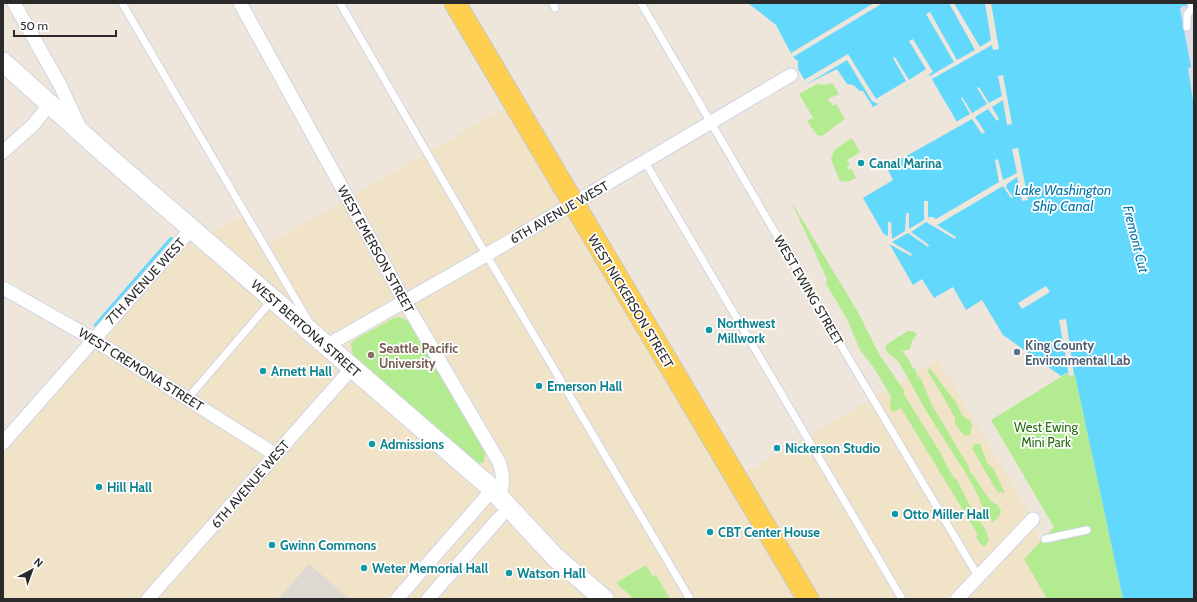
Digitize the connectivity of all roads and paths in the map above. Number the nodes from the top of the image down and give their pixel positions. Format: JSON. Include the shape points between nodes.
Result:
{"nodes":[{"id":1,"x":14,"y":3,"type":"edge"},
{"id":2,"x":122,"y":3,"type":"edge"},
{"id":3,"x":240,"y":3,"type":"edge"},
{"id":4,"x":340,"y":3,"type":"edge"},
{"id":5,"x":455,"y":3,"type":"edge"},
{"id":6,"x":641,"y":3,"type":"edge"},
{"id":7,"x":1192,"y":3,"type":"edge"},
{"id":8,"x":1187,"y":27,"type":"dead end"},
{"id":9,"x":3,"y":62,"type":"edge"},
{"id":10,"x":791,"y":75,"type":"dead end"},
{"id":11,"x":50,"y":104,"type":"junction"},
{"id":12,"x":711,"y":122,"type":"junction"},
{"id":13,"x":84,"y":135,"type":"junction"},
{"id":14,"x":3,"y":152,"type":"edge"},
{"id":15,"x":645,"y":162,"type":"junction"},
{"id":16,"x":574,"y":203,"type":"junction"},
{"id":17,"x":192,"y":228,"type":"junction"},
{"id":18,"x":486,"y":255,"type":"junction"},
{"id":19,"x":3,"y":288,"type":"edge"},
{"id":20,"x":273,"y":299,"type":"junction"},
{"id":21,"x":404,"y":300,"type":"junction"},
{"id":22,"x":93,"y":339,"type":"junction"},
{"id":23,"x":323,"y":343,"type":"junction"},
{"id":24,"x":352,"y":368,"type":"junction"},
{"id":25,"x":188,"y":398,"type":"junction"},
{"id":26,"x":3,"y":443,"type":"edge"},
{"id":27,"x":276,"y":455,"type":"junction"},
{"id":28,"x":497,"y":493,"type":"junction"},
{"id":29,"x":500,"y":517,"type":"dead end"},
{"id":30,"x":1033,"y":519,"type":"dead end"},
{"id":31,"x":1087,"y":530,"type":"dead end"},
{"id":32,"x":1046,"y":539,"type":"dead end"},
{"id":33,"x":978,"y":576,"type":"junction"},
{"id":34,"x":148,"y":599,"type":"edge"},
{"id":35,"x":397,"y":599,"type":"edge"},
{"id":36,"x":428,"y":599,"type":"edge"},
{"id":37,"x":604,"y":599,"type":"edge"},
{"id":38,"x":690,"y":599,"type":"edge"},
{"id":39,"x":808,"y":599,"type":"edge"},
{"id":40,"x":902,"y":599,"type":"edge"},
{"id":41,"x":957,"y":599,"type":"edge"}],
"edges":[{"from":1,"to":13,"type":"street","via":[[60,85]]},
{"from":2,"to":23,"type":"lane"},
{"from":3,"to":21,"type":"street","name":"WEST EMERSON STREET"},
{"from":4,"to":18,"type":"lane"},
{"from":5,"to":16,"type":"main road","name":"WEST NICKERSON STREET"},
{"from":6,"to":12,"type":"lane","name":"WEST EWING STREET"},
{"from":7,"to":8,"type":"lane","via":[[1187,15]]},
{"from":9,"to":11,"type":"street","name":"WEST BERTONA STREET"},
{"from":10,"to":12,"type":"street","name":"6TH AVENUE WEST"},
{"from":11,"to":13,"type":"street","name":"WEST BERTONA STREET"},
{"from":11,"to":14,"type":"street","via":[[33,125]]},
{"from":12,"to":15,"type":"street","name":"6TH AVENUE WEST"},
{"from":12,"to":33,"type":"lane","name":"WEST EWING STREET"},
{"from":13,"to":17,"type":"street","name":"WEST BERTONA STREET"},
{"from":15,"to":16,"type":"street","name":"6TH AVENUE WEST"},
{"from":15,"to":40,"type":"lane"},
{"from":16,"to":18,"type":"street","name":"6TH AVENUE WEST"},
{"from":16,"to":39,"type":"main road","name":"WEST NICKERSON STREET"},
{"from":17,"to":20,"type":"street","name":"WEST BERTONA STREET"},
{"from":17,"to":22,"type":"street","name":"7TH AVENUE WEST"},
{"from":18,"to":21,"type":"street","name":"6TH AVENUE WEST"},
{"from":18,"to":38,"type":"lane"},
{"from":19,"to":22,"type":"street","name":"WEST CREMONA STREET"},
{"from":20,"to":23,"type":"street","name":"WEST BERTONA STREET"},
{"from":20,"to":25,"type":"lane"},
{"from":21,"to":23,"type":"street","name":"6TH AVENUE WEST"},
{"from":21,"to":28,"type":"street","name":"WEST EMERSON STREET","via":[[500,462],[503,483]]},
{"from":22,"to":25,"type":"street","name":"WEST CREMONA STREET"},
{"from":22,"to":26,"type":"street","name":"7TH AVENUE WEST"},
{"from":23,"to":24,"type":"street","name":"WEST BERTONA STREET"},
{"from":24,"to":27,"type":"street","name":"6TH AVENUE WEST"},
{"from":24,"to":28,"type":"street","name":"WEST BERTONA STREET"},
{"from":25,"to":27,"type":"street","name":"WEST CREMONA STREET"},
{"from":27,"to":34,"type":"street","name":"6TH AVENUE WEST"},
{"from":28,"to":35,"type":"street"},
{"from":28,"to":37,"type":"street","name":"WEST BERTONA STREET","via":[[555,557]]},
{"from":29,"to":36,"type":"street"},
{"from":30,"to":33,"type":"street"},
{"from":31,"to":32,"type":"lane"},
{"from":33,"to":41,"type":"street"}]}
